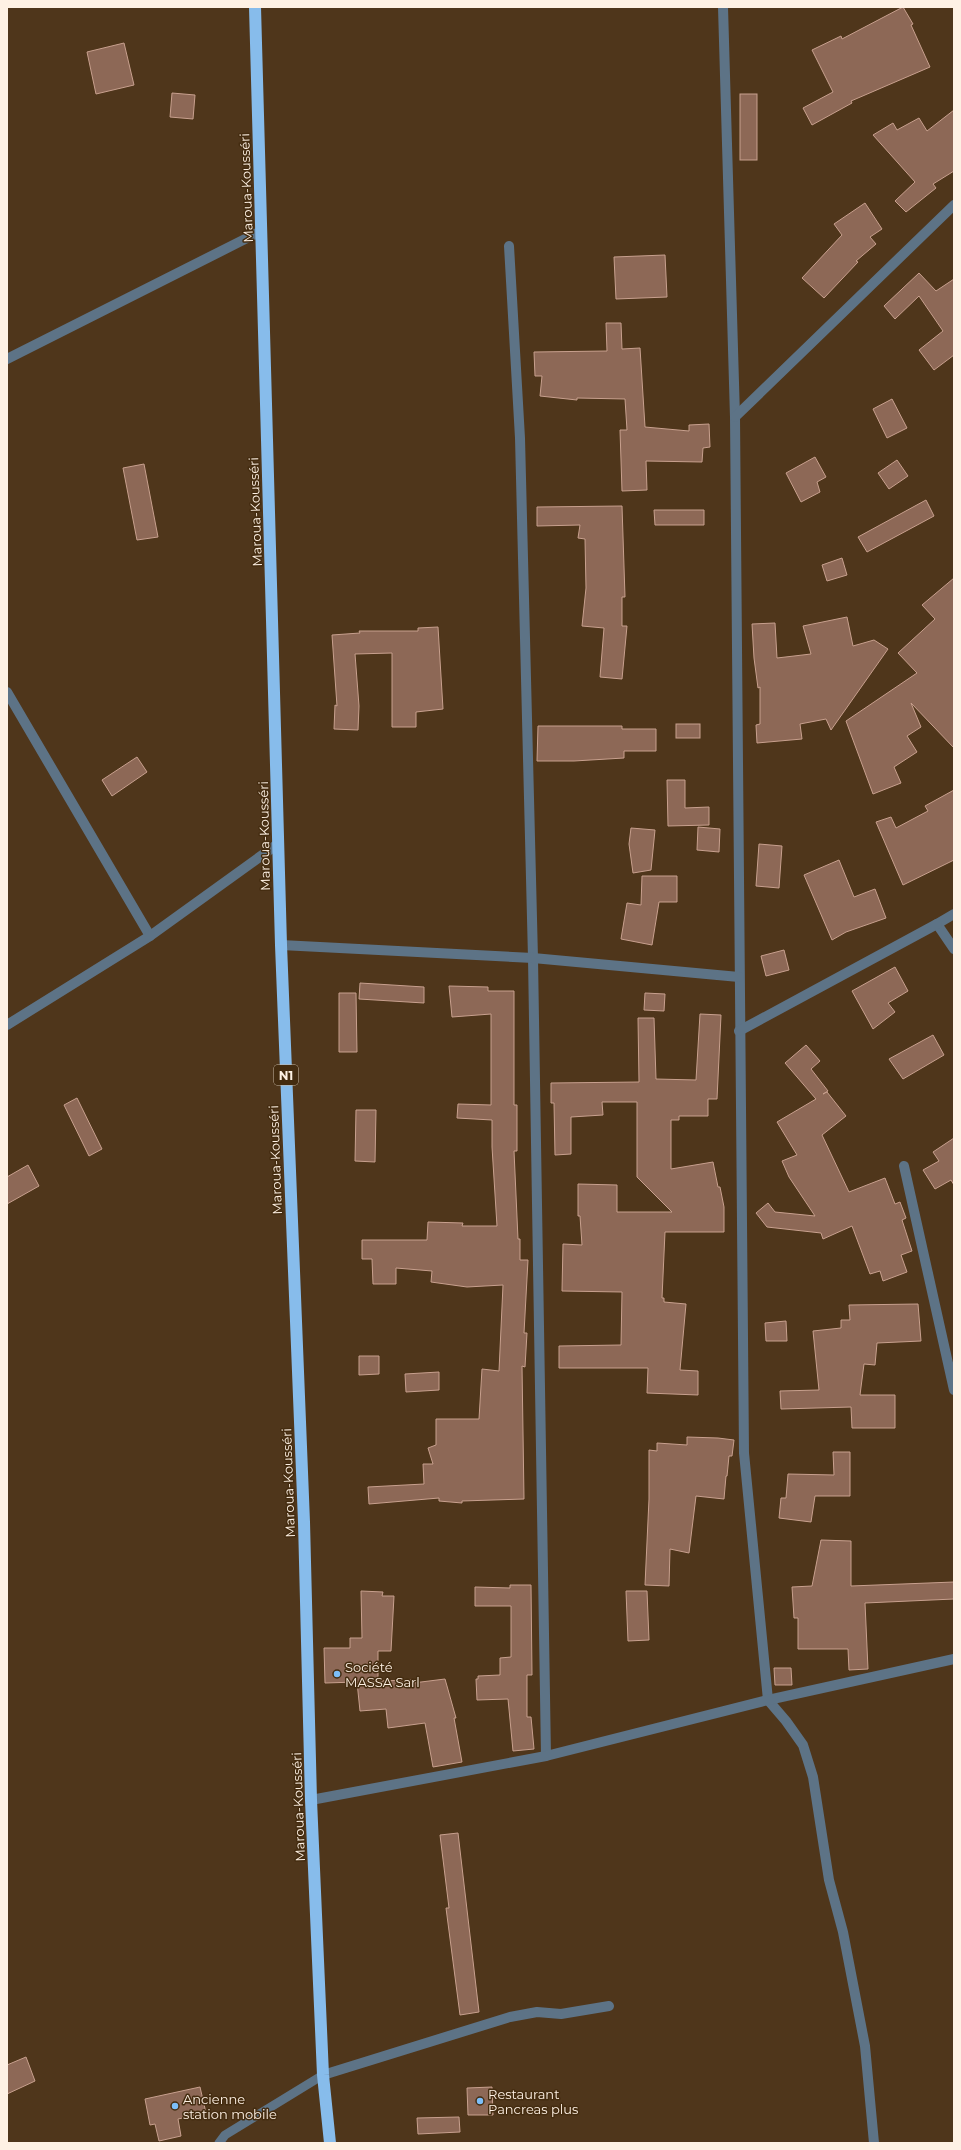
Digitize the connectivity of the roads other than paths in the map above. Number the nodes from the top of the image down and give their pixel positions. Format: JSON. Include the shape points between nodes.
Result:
{"nodes":[{"id":1,"x":255,"y":7,"type":"edge"},
{"id":2,"x":723,"y":7,"type":"edge"},
{"id":3,"x":954,"y":205,"type":"edge"},
{"id":4,"x":261,"y":231,"type":"junction"},
{"id":5,"x":509,"y":246,"type":"dead end"},
{"id":6,"x":7,"y":359,"type":"edge"},
{"id":7,"x":735,"y":417,"type":"junction"},
{"id":8,"x":7,"y":692,"type":"edge"},
{"id":9,"x":279,"y":843,"type":"junction"},
{"id":10,"x":954,"y":914,"type":"edge"},
{"id":11,"x":937,"y":924,"type":"junction"},
{"id":12,"x":150,"y":936,"type":"junction"},
{"id":13,"x":281,"y":945,"type":"junction"},
{"id":14,"x":954,"y":949,"type":"edge"},
{"id":15,"x":533,"y":958,"type":"junction"},
{"id":16,"x":739,"y":977,"type":"junction"},
{"id":17,"x":7,"y":1025,"type":"edge"},
{"id":18,"x":739,"y":1031,"type":"junction"},
{"id":19,"x":904,"y":1166,"type":"dead end"},
{"id":20,"x":954,"y":1390,"type":"edge"},
{"id":21,"x":954,"y":1660,"type":"edge"},
{"id":22,"x":768,"y":1700,"type":"junction"},
{"id":23,"x":546,"y":1756,"type":"junction"},
{"id":24,"x":311,"y":1800,"type":"junction"},
{"id":25,"x":608,"y":2006,"type":"dead end"},
{"id":26,"x":323,"y":2075,"type":"junction"},
{"id":27,"x":219,"y":2143,"type":"edge"},
{"id":28,"x":330,"y":2143,"type":"edge"},
{"id":29,"x":874,"y":2143,"type":"edge"}],
"edges":[{"from":1,"to":4,"type":"highway","name":"Maroua-Kousséri","number":"N1"},
{"from":2,"to":7,"type":"street"},
{"from":3,"to":7,"type":"street"},
{"from":4,"to":6,"type":"street"},
{"from":4,"to":9,"type":"highway","name":"Maroua-Kousséri","number":"N1"},
{"from":5,"to":15,"type":"street","via":[[520,438]]},
{"from":7,"to":16,"type":"street"},
{"from":8,"to":12,"type":"street"},
{"from":9,"to":12,"type":"street"},
{"from":9,"to":13,"type":"highway","name":"Maroua-Kousséri","number":"N1"},
{"from":10,"to":11,"type":"street"},
{"from":11,"to":14,"type":"street"},
{"from":11,"to":18,"type":"street"},
{"from":12,"to":17,"type":"street"},
{"from":13,"to":15,"type":"street"},
{"from":13,"to":24,"type":"highway","name":"Maroua-Kousséri","number":"N1","via":[[304,1530]]},
{"from":15,"to":16,"type":"street"},
{"from":15,"to":23,"type":"street"},
{"from":16,"to":18,"type":"street"},
{"from":18,"to":22,"type":"street","via":[[744,1453]]},
{"from":19,"to":20,"type":"street"},
{"from":21,"to":22,"type":"street"},
{"from":22,"to":23,"type":"street"},
{"from":22,"to":29,"type":"street","via":[[803,1745],[813,1778],[829,1880],[843,1932],[865,2046]]},
{"from":23,"to":24,"type":"street"},
{"from":24,"to":26,"type":"highway","name":"Maroua-Kousséri","number":"N1"},
{"from":25,"to":26,"type":"street","via":[[561,2014],[537,2012],[510,2017]]},
{"from":26,"to":27,"type":"lane","via":[[225,2135]]},
{"from":26,"to":28,"type":"highway","name":"Maroua-Kousséri","number":"N1"}]}
